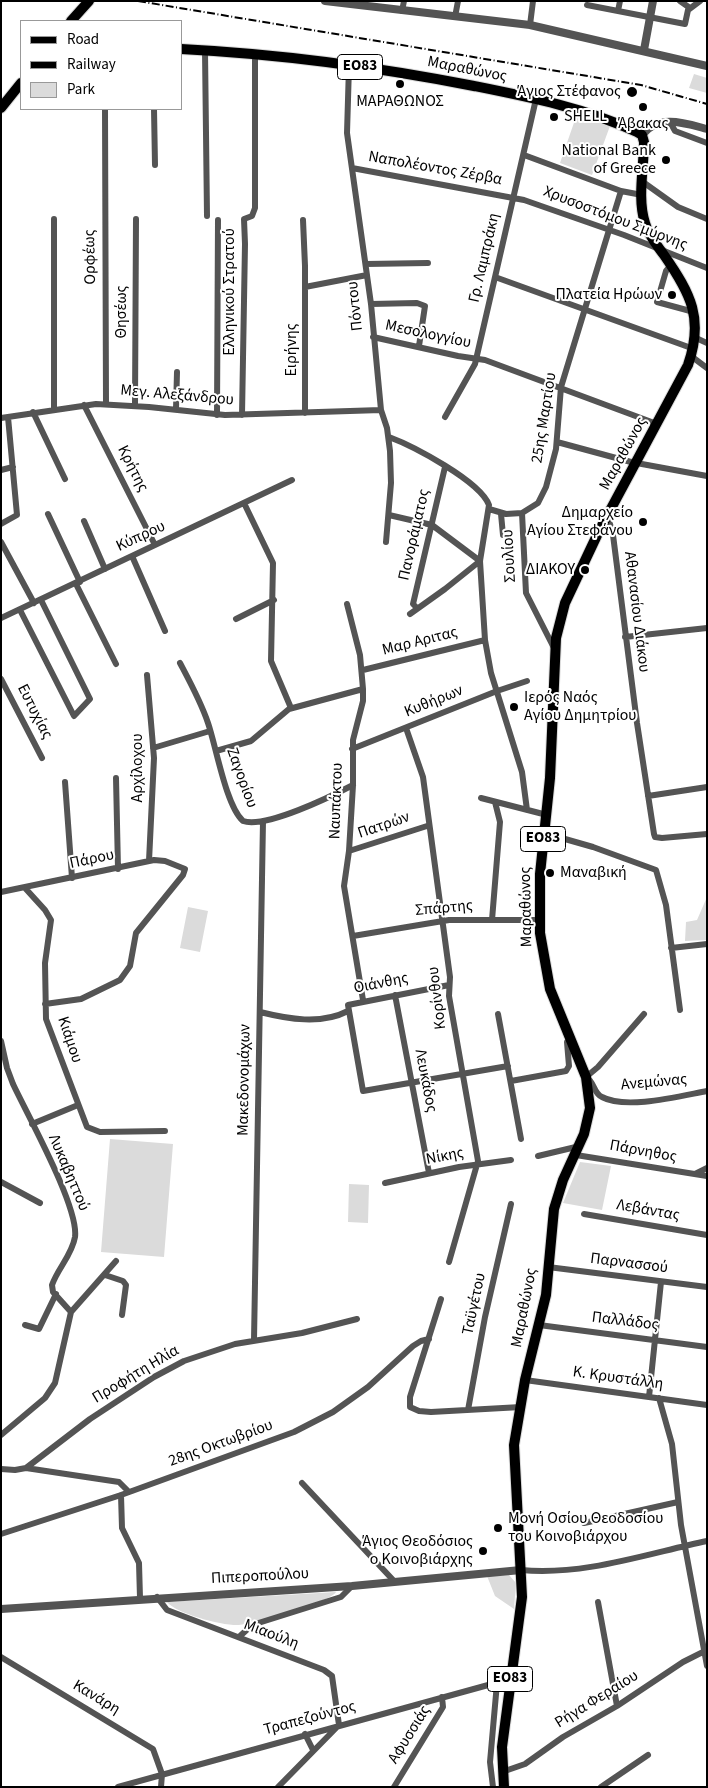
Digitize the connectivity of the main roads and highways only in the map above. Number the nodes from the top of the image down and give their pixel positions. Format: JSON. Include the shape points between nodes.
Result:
{"nodes":[{"id":1,"x":89,"y":1,"type":"edge"},
{"id":2,"x":72,"y":20,"type":"edge"},
{"id":3,"x":182,"y":49,"type":"edge"},
{"id":4,"x":20,"y":84,"type":"edge"},
{"id":5,"x":1,"y":108,"type":"edge"},
{"id":6,"x":504,"y":1787,"type":"edge"}],
"edges":[{"from":1,"to":2,"type":"main road"},
{"from":3,"to":6,"type":"main road","name":"Μαραθώνος","number":"ΕΟ83","via":[[416,76],[536,99],[613,121],[642,136],[642,212],[646,226],[685,288],[694,312],[693,348],[657,424],[605,519],[558,623],[540,920],[550,989],[586,1076],[590,1108],[578,1150],[556,1202],[546,1295],[525,1380],[514,1445],[522,1597],[502,1747]]},
{"from":4,"to":5,"type":"main road"}]}
